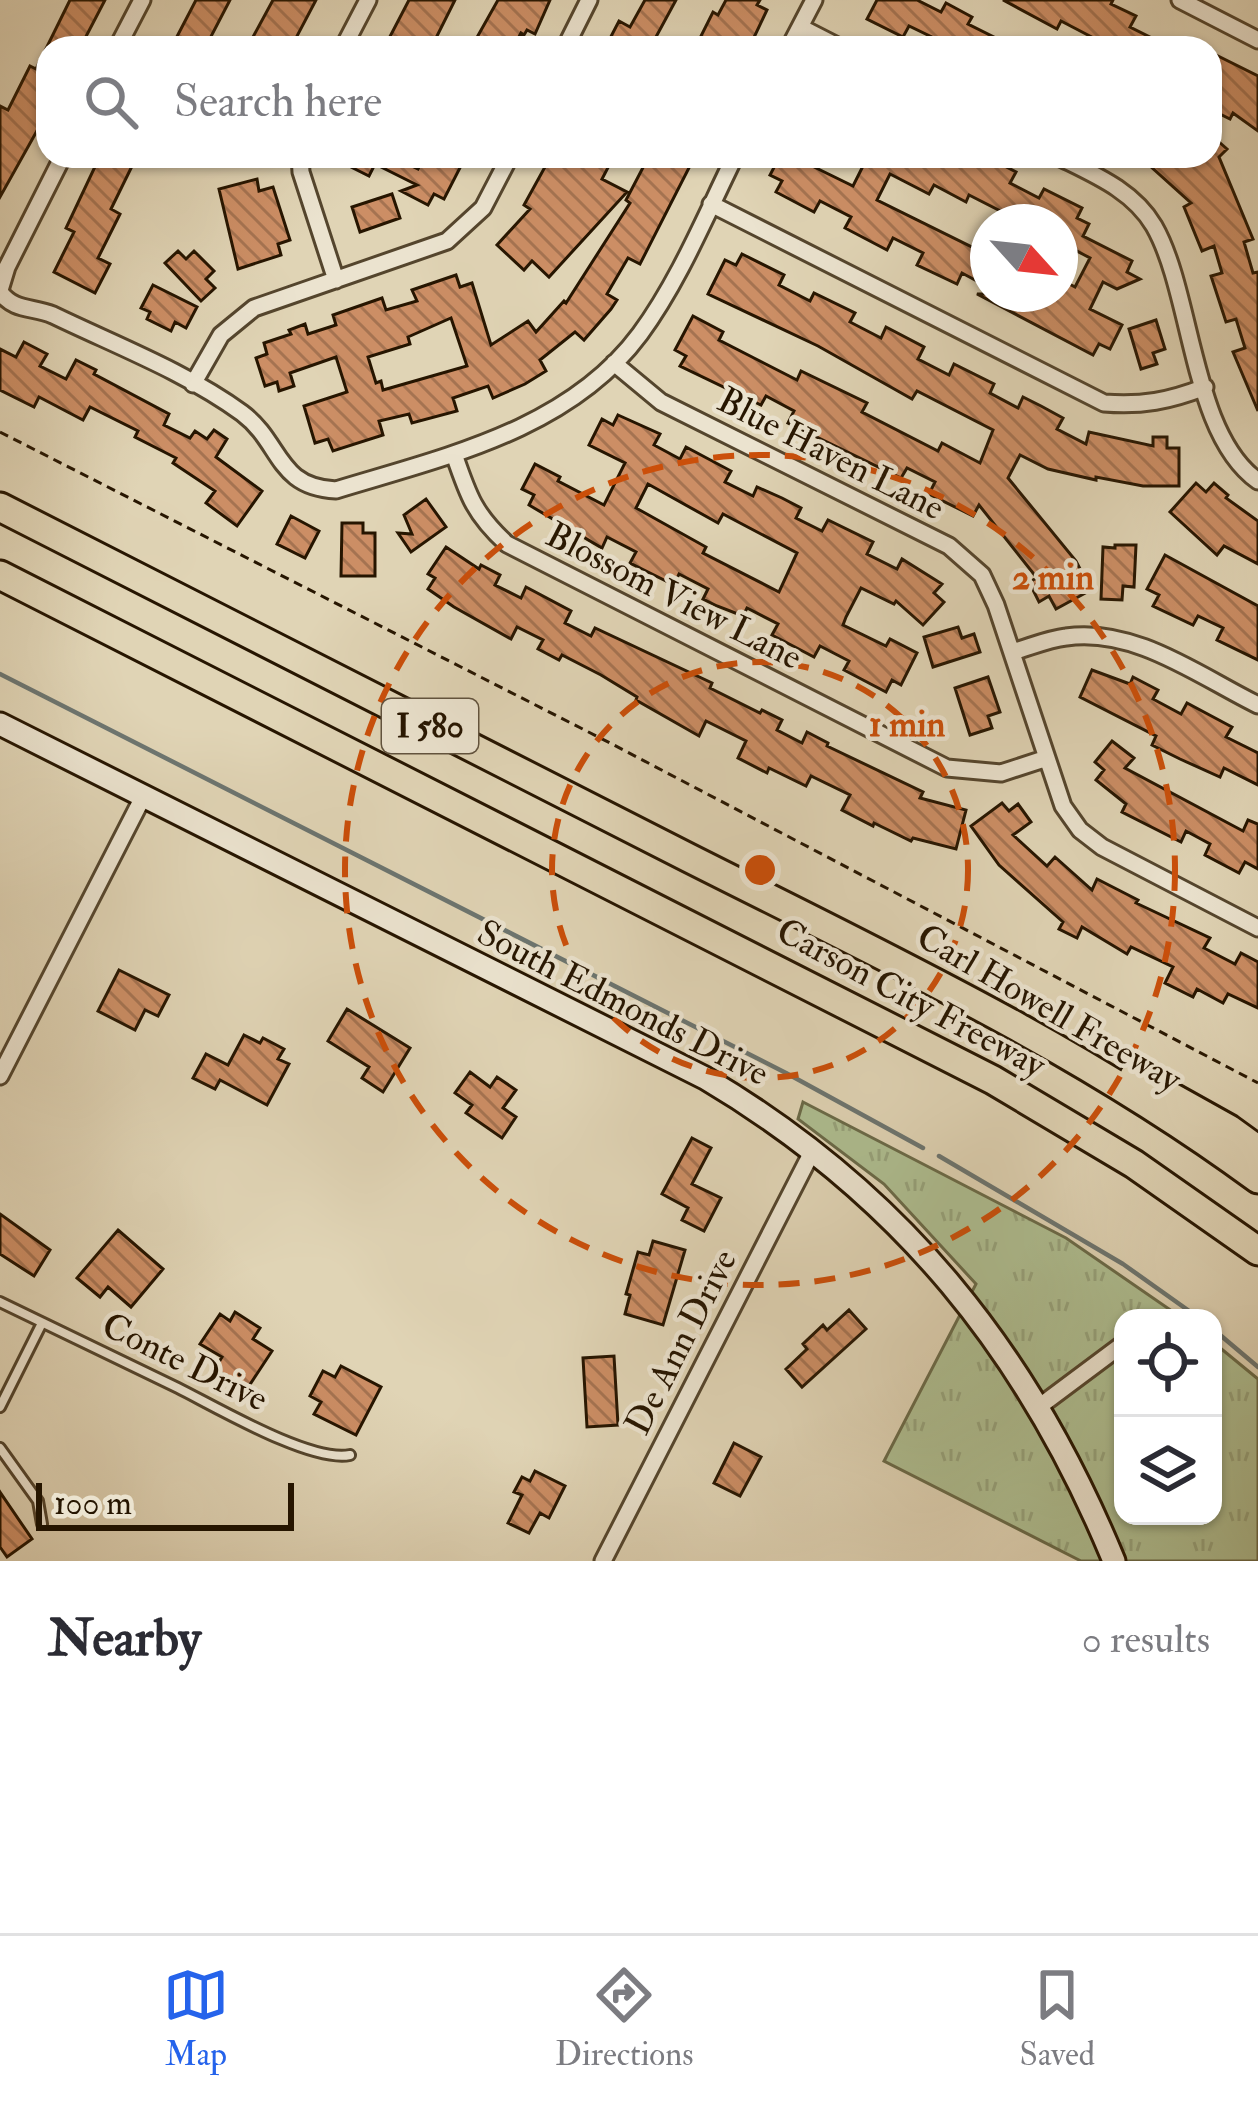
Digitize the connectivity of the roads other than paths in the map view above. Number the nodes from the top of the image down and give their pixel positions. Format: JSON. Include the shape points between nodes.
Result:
{"nodes":[{"id":1,"x":142,"y":0,"type":"edge"},
{"id":2,"x":368,"y":0,"type":"edge"},
{"id":3,"x":589,"y":0,"type":"edge"},
{"id":4,"x":814,"y":0,"type":"edge"},
{"id":5,"x":1180,"y":0,"type":"edge"},
{"id":6,"x":800,"y":27,"type":"junction"},
{"id":7,"x":123,"y":36,"type":"edge"},
{"id":8,"x":349,"y":36,"type":"edge"},
{"id":9,"x":571,"y":36,"type":"edge"},
{"id":10,"x":796,"y":36,"type":"edge"},
{"id":11,"x":818,"y":36,"type":"edge"},
{"id":12,"x":1258,"y":40,"type":"edge"},
{"id":13,"x":57,"y":168,"type":"edge"},
{"id":14,"x":301,"y":168,"type":"edge"},
{"id":15,"x":504,"y":168,"type":"edge"},
{"id":16,"x":729,"y":168,"type":"edge"},
{"id":17,"x":1081,"y":168,"type":"edge"},
{"id":18,"x":711,"y":205,"type":"junction"},
{"id":19,"x":336,"y":280,"type":"junction"},
{"id":20,"x":0,"y":291,"type":"edge"},
{"id":21,"x":614,"y":363,"type":"junction"},
{"id":22,"x":193,"y":384,"type":"junction"},
{"id":23,"x":1205,"y":387,"type":"junction"},
{"id":24,"x":454,"y":454,"type":"junction"},
{"id":25,"x":1258,"y":481,"type":"edge"},
{"id":26,"x":0,"y":507,"type":"edge"},
{"id":27,"x":0,"y":575,"type":"edge"},
{"id":28,"x":1012,"y":652,"type":"junction"},
{"id":29,"x":1258,"y":705,"type":"edge"},
{"id":30,"x":0,"y":724,"type":"edge"},
{"id":31,"x":1047,"y":758,"type":"junction"},
{"id":32,"x":143,"y":797,"type":"junction"},
{"id":33,"x":1258,"y":928,"type":"edge"},
{"id":34,"x":718,"y":938,"type":"junction"},
{"id":35,"x":862,"y":943,"type":"junction"},
{"id":36,"x":0,"y":1076,"type":"edge"},
{"id":37,"x":813,"y":1150,"type":"junction"},
{"id":38,"x":1258,"y":1150,"type":"edge"},
{"id":39,"x":1258,"y":1179,"type":"edge"},
{"id":40,"x":1258,"y":1251,"type":"edge"},
{"id":41,"x":1258,"y":1273,"type":"edge"},
{"id":42,"x":0,"y":1303,"type":"edge"},
{"id":43,"x":42,"y":1323,"type":"junction"},
{"id":44,"x":1114,"y":1351,"type":"edge"},
{"id":45,"x":1040,"y":1406,"type":"junction"},
{"id":46,"x":0,"y":1407,"type":"edge"},
{"id":47,"x":0,"y":1448,"type":"edge"},
{"id":48,"x":350,"y":1455,"type":"dead end"},
{"id":49,"x":42,"y":1524,"type":"dead end"},
{"id":50,"x":603,"y":1561,"type":"edge"},
{"id":51,"x":1114,"y":1561,"type":"edge"}],
"edges":[{"from":1,"to":7,"type":"street"},
{"from":2,"to":8,"type":"street"},
{"from":3,"to":9,"type":"street"},
{"from":4,"to":6,"type":"street"},
{"from":5,"to":12,"type":"street"},
{"from":6,"to":10,"type":"street"},
{"from":6,"to":11,"type":"street"},
{"from":13,"to":20,"type":"street"},
{"from":14,"to":19,"type":"street"},
{"from":15,"to":19,"type":"street","via":[[483,208],[447,241]]},
{"from":16,"to":18,"type":"street"},
{"from":17,"to":23,"type":"street","via":[[1119,188],[1154,225]]},
{"from":18,"to":21,"type":"street","via":[[664,296]]},
{"from":18,"to":23,"type":"street","via":[[1104,403],[1141,406]]},
{"from":19,"to":22,"type":"street","via":[[244,315],[221,335]]},
{"from":20,"to":22,"type":"street","via":[[9,304],[53,315]]},
{"from":21,"to":24,"type":"street","via":[[545,418]]},
{"from":21,"to":28,"type":"street","name":"Blue Haven Lane","via":[[661,402],[949,546],[982,575]]},
{"from":22,"to":24,"type":"street","via":[[257,427],[306,486],[336,490]]},
{"from":23,"to":25,"type":"street","via":[[1223,441]]},
{"from":24,"to":31,"type":"street","name":"Blossom View Lane","via":[[471,505],[507,544],[946,768],[1001,773]]},
{"from":26,"to":35,"type":"highway","name":"Carson City Freeway","number":"I 580"},
{"from":27,"to":34,"type":"highway","name":"Carson City Freeway","number":"I 580"},
{"from":28,"to":29,"type":"street","via":[[1062,637],[1113,638]]},
{"from":28,"to":31,"type":"street","name":"Blue Haven Lane"},
{"from":30,"to":32,"type":"street","name":"South Edmonds Drive"},
{"from":31,"to":33,"type":"street","name":"Blue Haven Lane","via":[[1063,806],[1102,848]]},
{"from":32,"to":36,"type":"street"},
{"from":32,"to":37,"type":"street","name":"South Edmonds Drive","via":[[705,1078]]},
{"from":34,"to":40,"type":"highway","name":"Carson City Freeway","number":"I 580","via":[[1031,1101]]},
{"from":34,"to":41,"type":"highway","via":[[1081,1147]]},
{"from":35,"to":38,"type":"highway","via":[[941,969]]},
{"from":35,"to":39,"type":"highway","name":"Carl Howell Freeway","number":"I 580","via":[[1058,1050]]},
{"from":37,"to":45,"type":"street","name":"South Edmonds Drive","via":[[932,1261]]},
{"from":37,"to":50,"type":"street","name":"De Ann Drive"},
{"from":42,"to":43,"type":"lane","name":"Conte Drive"},
{"from":43,"to":46,"type":"lane"},
{"from":43,"to":48,"type":"lane","name":"Conte Drive","via":[[266,1431],[316,1452]]},
{"from":44,"to":45,"type":"street"},
{"from":45,"to":51,"type":"street","name":"South Edmonds Drive"},
{"from":47,"to":49,"type":"lane","via":[[38,1501]]}]}
